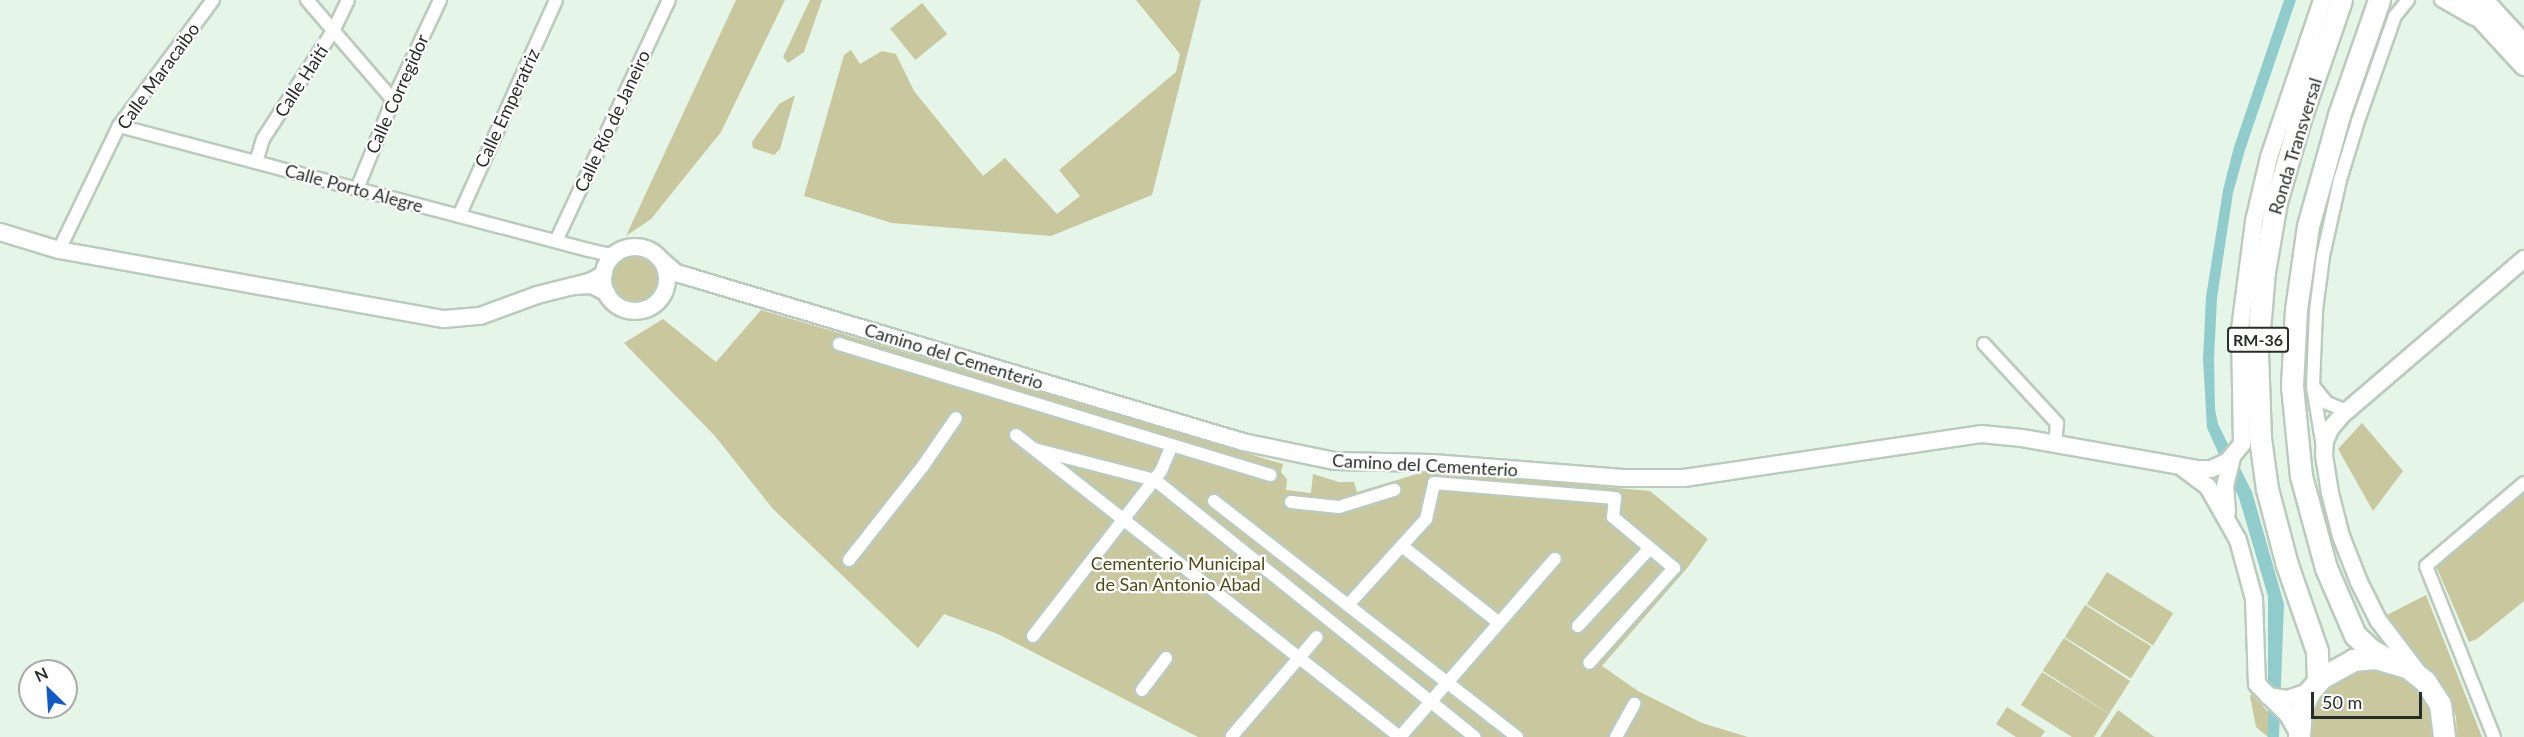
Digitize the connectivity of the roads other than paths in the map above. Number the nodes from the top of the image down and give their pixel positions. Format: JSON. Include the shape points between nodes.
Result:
{"nodes":[{"id":1,"x":213,"y":0,"type":"edge"},
{"id":2,"x":307,"y":0,"type":"edge"},
{"id":3,"x":348,"y":0,"type":"edge"},
{"id":4,"x":440,"y":0,"type":"edge"},
{"id":5,"x":556,"y":0,"type":"edge"},
{"id":6,"x":669,"y":0,"type":"edge"},
{"id":7,"x":2341,"y":0,"type":"edge"},
{"id":8,"x":2379,"y":0,"type":"edge"},
{"id":9,"x":2408,"y":0,"type":"edge"},
{"id":10,"x":2441,"y":0,"type":"edge"},
{"id":11,"x":2463,"y":0,"type":"edge"},
{"id":12,"x":2484,"y":0,"type":"edge"},
{"id":13,"x":2316,"y":5,"type":"edge"},
{"id":14,"x":2487,"y":26,"type":"junction"},
{"id":15,"x":333,"y":31,"type":"junction"},
{"id":16,"x":2524,"y":44,"type":"edge"},
{"id":17,"x":2524,"y":66,"type":"edge"},
{"id":18,"x":393,"y":100,"type":"junction"},
{"id":19,"x":119,"y":126,"type":"junction"},
{"id":20,"x":256,"y":162,"type":"junction"},
{"id":21,"x":357,"y":189,"type":"junction"},
{"id":22,"x":459,"y":216,"type":"junction"},
{"id":23,"x":0,"y":232,"type":"edge"},
{"id":24,"x":556,"y":241,"type":"junction"},
{"id":25,"x":59,"y":250,"type":"junction"},
{"id":26,"x":589,"y":250,"type":"junction"},
{"id":27,"x":617,"y":252,"type":"junction"},
{"id":28,"x":660,"y":259,"type":"junction"},
{"id":29,"x":2524,"y":259,"type":"edge"},
{"id":30,"x":604,"y":271,"type":"junction"},
{"id":31,"x":693,"y":278,"type":"junction"},
{"id":32,"x":573,"y":286,"type":"junction"},
{"id":33,"x":664,"y":291,"type":"junction"},
{"id":34,"x":606,"y":293,"type":"junction"},
{"id":35,"x":839,"y":344,"type":"dead end"},
{"id":36,"x":1984,"y":344,"type":"dead end"},
{"id":37,"x":2313,"y":386,"type":"junction"},
{"id":38,"x":2347,"y":411,"type":"junction"},
{"id":39,"x":956,"y":418,"type":"dead end"},
{"id":40,"x":1016,"y":435,"type":"dead end"},
{"id":41,"x":2055,"y":444,"type":"junction"},
{"id":42,"x":1172,"y":445,"type":"junction"},
{"id":43,"x":1035,"y":449,"type":"junction"},
{"id":44,"x":2324,"y":454,"type":"junction"},
{"id":45,"x":2232,"y":458,"type":"junction"},
{"id":46,"x":2177,"y":465,"type":"junction"},
{"id":47,"x":1271,"y":475,"type":"dead end"},
{"id":48,"x":1155,"y":480,"type":"junction"},
{"id":49,"x":2524,"y":483,"type":"edge"},
{"id":50,"x":1394,"y":490,"type":"dead end"},
{"id":51,"x":1214,"y":501,"type":"dead end"},
{"id":52,"x":1291,"y":502,"type":"dead end"},
{"id":53,"x":1126,"y":519,"type":"junction"},
{"id":54,"x":2228,"y":519,"type":"junction"},
{"id":55,"x":1402,"y":546,"type":"junction"},
{"id":56,"x":1650,"y":548,"type":"junction"},
{"id":57,"x":1555,"y":559,"type":"dead end"},
{"id":58,"x":849,"y":560,"type":"dead end"},
{"id":59,"x":1349,"y":604,"type":"junction"},
{"id":60,"x":1499,"y":623,"type":"junction"},
{"id":61,"x":1578,"y":626,"type":"dead end"},
{"id":62,"x":1033,"y":636,"type":"dead end"},
{"id":63,"x":1317,"y":637,"type":"dead end"},
{"id":64,"x":1299,"y":657,"type":"junction"},
{"id":65,"x":1166,"y":658,"type":"dead end"},
{"id":66,"x":2390,"y":660,"type":"junction"},
{"id":67,"x":1589,"y":663,"type":"dead end"},
{"id":68,"x":1447,"y":681,"type":"junction"},
{"id":69,"x":2426,"y":681,"type":"junction"},
{"id":70,"x":2313,"y":687,"type":"junction"},
{"id":71,"x":1142,"y":690,"type":"dead end"},
{"id":72,"x":2268,"y":696,"type":"junction"},
{"id":73,"x":1431,"y":701,"type":"junction"},
{"id":74,"x":1634,"y":704,"type":"dead end"},
{"id":75,"x":1232,"y":736,"type":"edge"},
{"id":76,"x":2299,"y":736,"type":"edge"},
{"id":77,"x":1400,"y":737,"type":"edge"},
{"id":78,"x":1475,"y":737,"type":"edge"},
{"id":79,"x":1517,"y":737,"type":"edge"},
{"id":80,"x":1616,"y":737,"type":"edge"},
{"id":81,"x":2444,"y":737,"type":"edge"},
{"id":82,"x":2494,"y":737,"type":"edge"}],
"edges":[{"from":1,"to":19,"type":"street","name":"Calle Maracaibo"},
{"from":2,"to":15,"type":"street"},
{"from":3,"to":15,"type":"street","name":"Calle Haití"},
{"from":4,"to":18,"type":"street","name":"Calle Corregidor"},
{"from":5,"to":22,"type":"street","name":"Calle Emperatriz"},
{"from":6,"to":24,"type":"street","name":"Calle Río de Janeiro"},
{"from":7,"to":70,"type":"highway","name":"Ronda Transversal","number":"RM-36","via":[[2276,202],[2264,272],[2257,353],[2260,438],[2267,489],[2287,565],[2317,651]]},
{"from":8,"to":66,"type":"highway","name":"Ronda Transversal","number":"RM-36","via":[[2339,115],[2308,226],[2296,309],[2292,386],[2301,476],[2329,576],[2355,635]]},
{"from":9,"to":37,"type":"street","via":[[2395,16],[2332,210],[2319,282]]},
{"from":10,"to":14,"type":"street"},
{"from":11,"to":14,"type":"main road"},
{"from":12,"to":16,"type":"main road"},
{"from":13,"to":45,"type":"main road","via":[[2256,210],[2240,329],[2242,444]]},
{"from":14,"to":17,"type":"main road"},
{"from":15,"to":18,"type":"street"},
{"from":15,"to":20,"type":"street","name":"Calle Haití","via":[[263,139]]},
{"from":18,"to":21,"type":"street","name":"Calle Corregidor"},
{"from":19,"to":20,"type":"street","name":"Calle Porto Alegre"},
{"from":19,"to":25,"type":"street","name":"Calle Maracaibo"},
{"from":20,"to":21,"type":"street","name":"Calle Porto Alegre"},
{"from":21,"to":22,"type":"street","name":"Calle Porto Alegre"},
{"from":22,"to":24,"type":"street","name":"Calle Porto Alegre"},
{"from":23,"to":25,"type":"main road"},
{"from":24,"to":26,"type":"street","name":"Calle Porto Alegre"},
{"from":25,"to":32,"type":"main road","via":[[444,319],[480,316]]},
{"from":26,"to":27,"type":"street","name":"Calle Porto Alegre"},
{"from":26,"to":30,"type":"street","via":[[600,256]]},
{"from":27,"to":28,"type":"main road","via":[[640,247]]},
{"from":27,"to":30,"type":"main road"},
{"from":28,"to":31,"type":"main road","name":"Camino del Cementerio","via":[[670,269]]},
{"from":28,"to":33,"type":"main road","via":[[667,273]]},
{"from":29,"to":38,"type":"main road"},
{"from":30,"to":32,"type":"main road","via":[[592,281]]},
{"from":30,"to":34,"type":"main road"},
{"from":31,"to":33,"type":"main road","via":[[676,279]]},
{"from":31,"to":41,"type":"main road","name":"Camino del Cementerio","via":[[1243,442],[1335,461],[1432,463],[1653,479],[1738,472],[1959,436],[2002,435]]},
{"from":32,"to":34,"type":"main road","via":[[592,285]]},
{"from":33,"to":34,"type":"main road","via":[[652,306],[637,310],[619,306]]},
{"from":35,"to":42,"type":"street"},
{"from":36,"to":41,"type":"street","via":[[2058,423]]},
{"from":37,"to":38,"type":"street","via":[[2327,403]]},
{"from":37,"to":44,"type":"street"},
{"from":38,"to":44,"type":"main road","via":[[2330,429]]},
{"from":39,"to":58,"type":"street"},
{"from":40,"to":43,"type":"street"},
{"from":41,"to":46,"type":"main road","name":"Camino del Cementerio"},
{"from":42,"to":47,"type":"street"},
{"from":42,"to":48,"type":"street"},
{"from":43,"to":48,"type":"street"},
{"from":43,"to":53,"type":"street"},
{"from":44,"to":69,"type":"main road","via":[[2336,515],[2359,582],[2378,620]]},
{"from":45,"to":46,"type":"main road","name":"Camino del Cementerio","via":[[2211,469]]},
{"from":45,"to":54,"type":"main road","via":[[2225,486]]},
{"from":46,"to":54,"type":"main road","via":[[2208,487]]},
{"from":48,"to":53,"type":"street"},
{"from":48,"to":73,"type":"street"},
{"from":49,"to":82,"type":"street","via":[[2426,566]]},
{"from":50,"to":52,"type":"street","via":[[1339,507]]},
{"from":51,"to":59,"type":"street"},
{"from":53,"to":62,"type":"street"},
{"from":53,"to":64,"type":"street"},
{"from":54,"to":72,"type":"main road","via":[[2254,599],[2256,679]]},
{"from":55,"to":56,"type":"street","via":[[1426,519],[1434,483],[1615,498],[1613,517]]},
{"from":55,"to":59,"type":"street"},
{"from":55,"to":60,"type":"street"},
{"from":56,"to":61,"type":"street"},
{"from":56,"to":67,"type":"street","via":[[1674,568]]},
{"from":57,"to":60,"type":"street"},
{"from":59,"to":68,"type":"street"},
{"from":60,"to":68,"type":"street"},
{"from":63,"to":64,"type":"street"},
{"from":64,"to":75,"type":"street"},
{"from":64,"to":77,"type":"street"},
{"from":65,"to":71,"type":"street"},
{"from":66,"to":69,"type":"highway","number":"RM-36"},
{"from":66,"to":70,"type":"highway","number":"RM-36","via":[[2353,660],[2330,671]]},
{"from":68,"to":73,"type":"street"},
{"from":68,"to":79,"type":"street"},
{"from":69,"to":81,"type":"highway","number":"RM-36","via":[[2440,704]]},
{"from":70,"to":72,"type":"main road","via":[[2287,699]]},
{"from":70,"to":76,"type":"highway","number":"RM-36","via":[[2301,710]]},
{"from":72,"to":76,"type":"main road","via":[[2288,715]]},
{"from":73,"to":77,"type":"street"},
{"from":73,"to":78,"type":"street"},
{"from":74,"to":80,"type":"street"}]}
